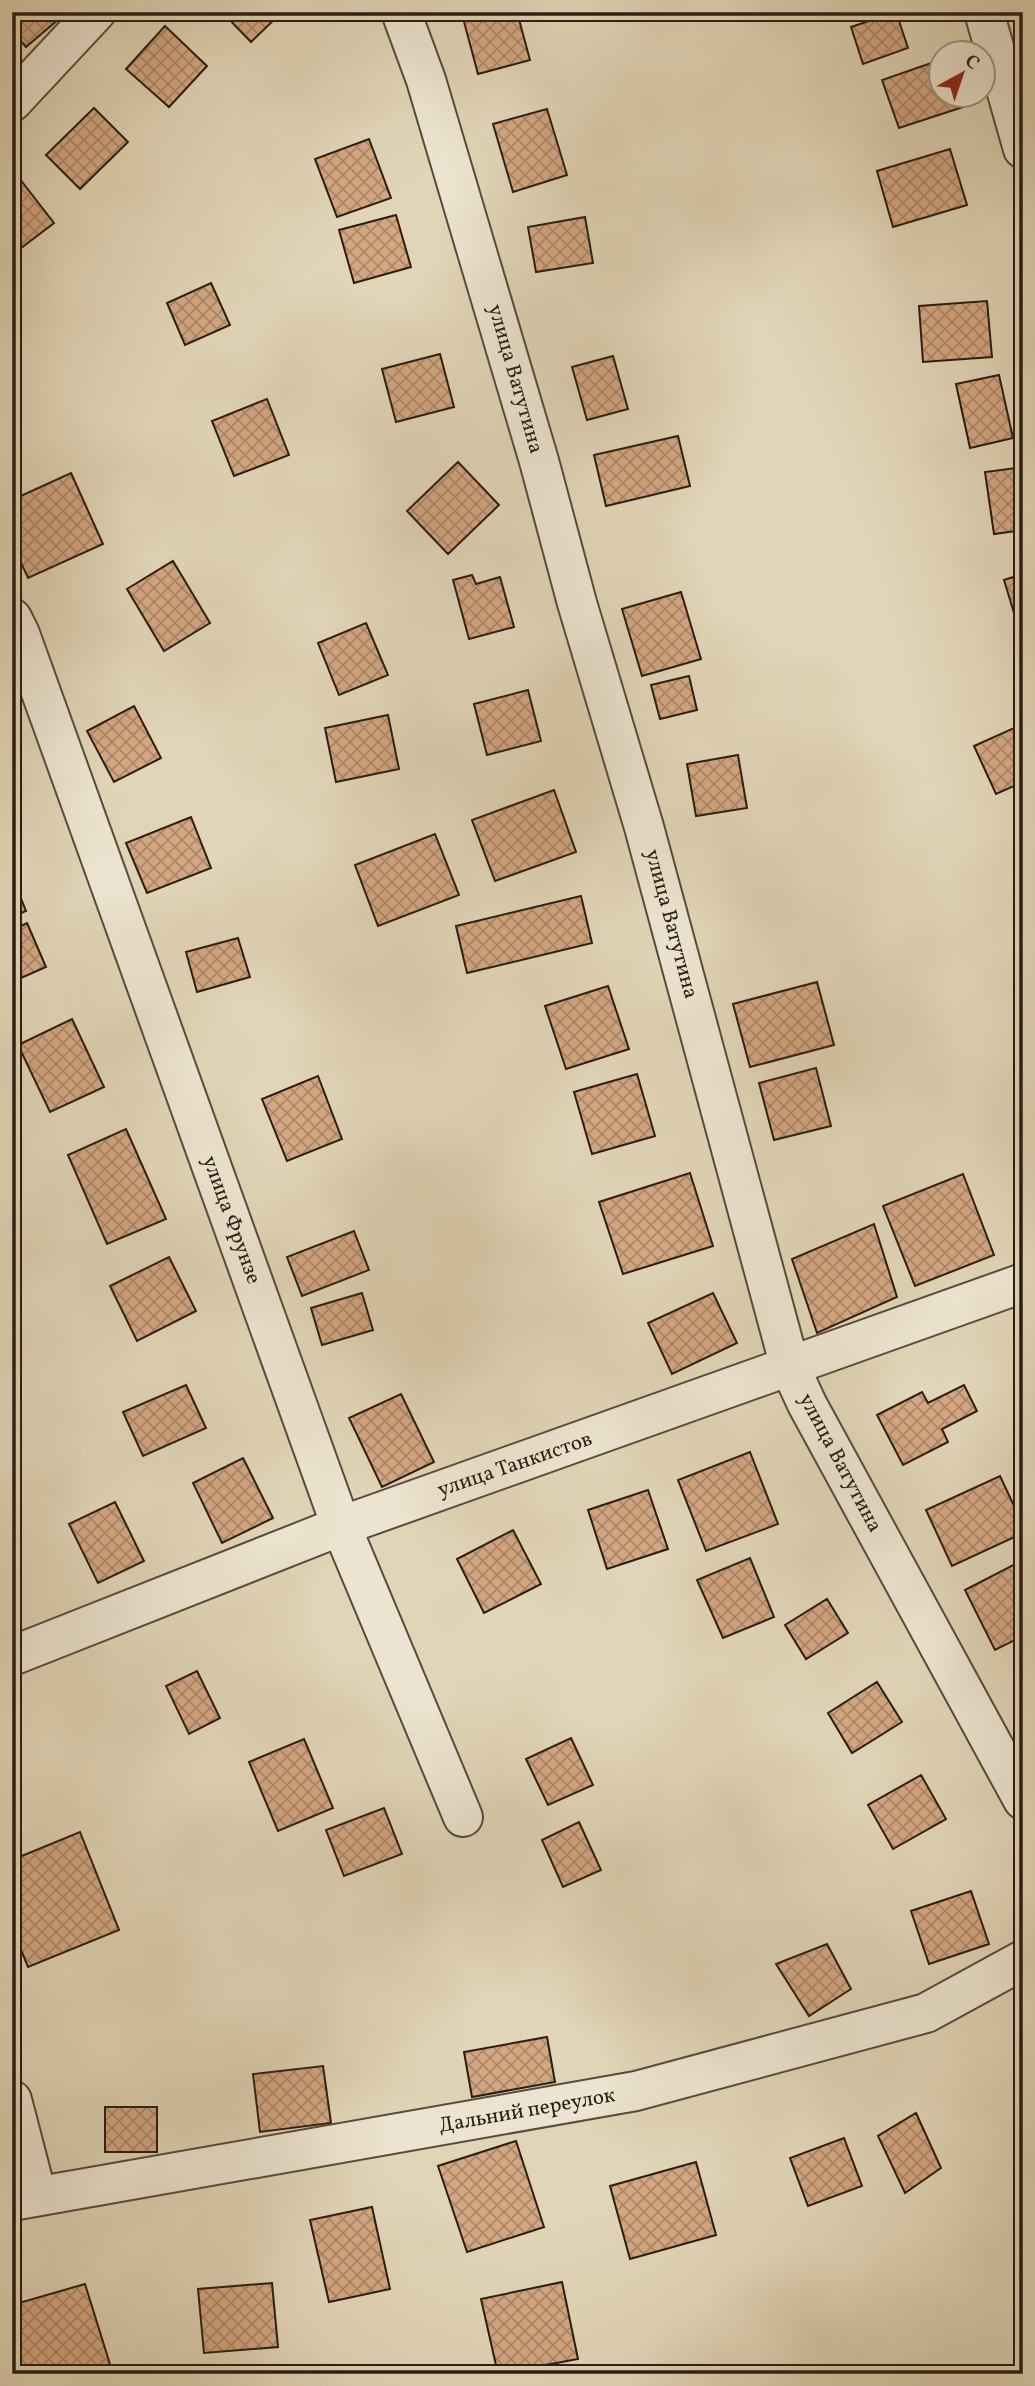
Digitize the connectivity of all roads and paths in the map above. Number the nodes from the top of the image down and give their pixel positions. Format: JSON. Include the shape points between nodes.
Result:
{"nodes":[{"id":1,"x":96,"y":12,"type":"edge"},
{"id":2,"x":401,"y":12,"type":"edge"},
{"id":3,"x":984,"y":12,"type":"edge"},
{"id":4,"x":12,"y":102,"type":"edge"},
{"id":5,"x":1023,"y":149,"type":"edge"},
{"id":6,"x":12,"y":618,"type":"edge"},
{"id":7,"x":1023,"y":1283,"type":"edge"},
{"id":8,"x":790,"y":1367,"type":"junction"},
{"id":9,"x":341,"y":1526,"type":"junction"},
{"id":10,"x":12,"y":1657,"type":"edge"},
{"id":11,"x":1023,"y":1800,"type":"edge"},
{"id":12,"x":463,"y":1817,"type":"dead end"},
{"id":13,"x":1023,"y":1960,"type":"edge"},
{"id":14,"x":12,"y":2100,"type":"edge"},
{"id":15,"x":25,"y":2199,"type":"edge"}],
"edges":[{"from":1,"to":4,"type":"street"},
{"from":2,"to":8,"type":"street","name":"улица Ватутина","via":[[426,80],[539,461]]},
{"from":3,"to":5,"type":"street"},
{"from":6,"to":9,"type":"street","name":"улица Фрунзе"},
{"from":7,"to":8,"type":"street","name":"улица Танкистов"},
{"from":8,"to":9,"type":"street","name":"улица Танкистов"},
{"from":8,"to":11,"type":"street","name":"улица Ватутина"},
{"from":9,"to":10,"type":"street","name":"улица Танкистов"},
{"from":9,"to":12,"type":"street","name":"улица Фрунзе"},
{"from":13,"to":15,"type":"street","name":"Дальний переулок","via":[[926,2013],[636,2091]]},
{"from":14,"to":15,"type":"street"}]}
